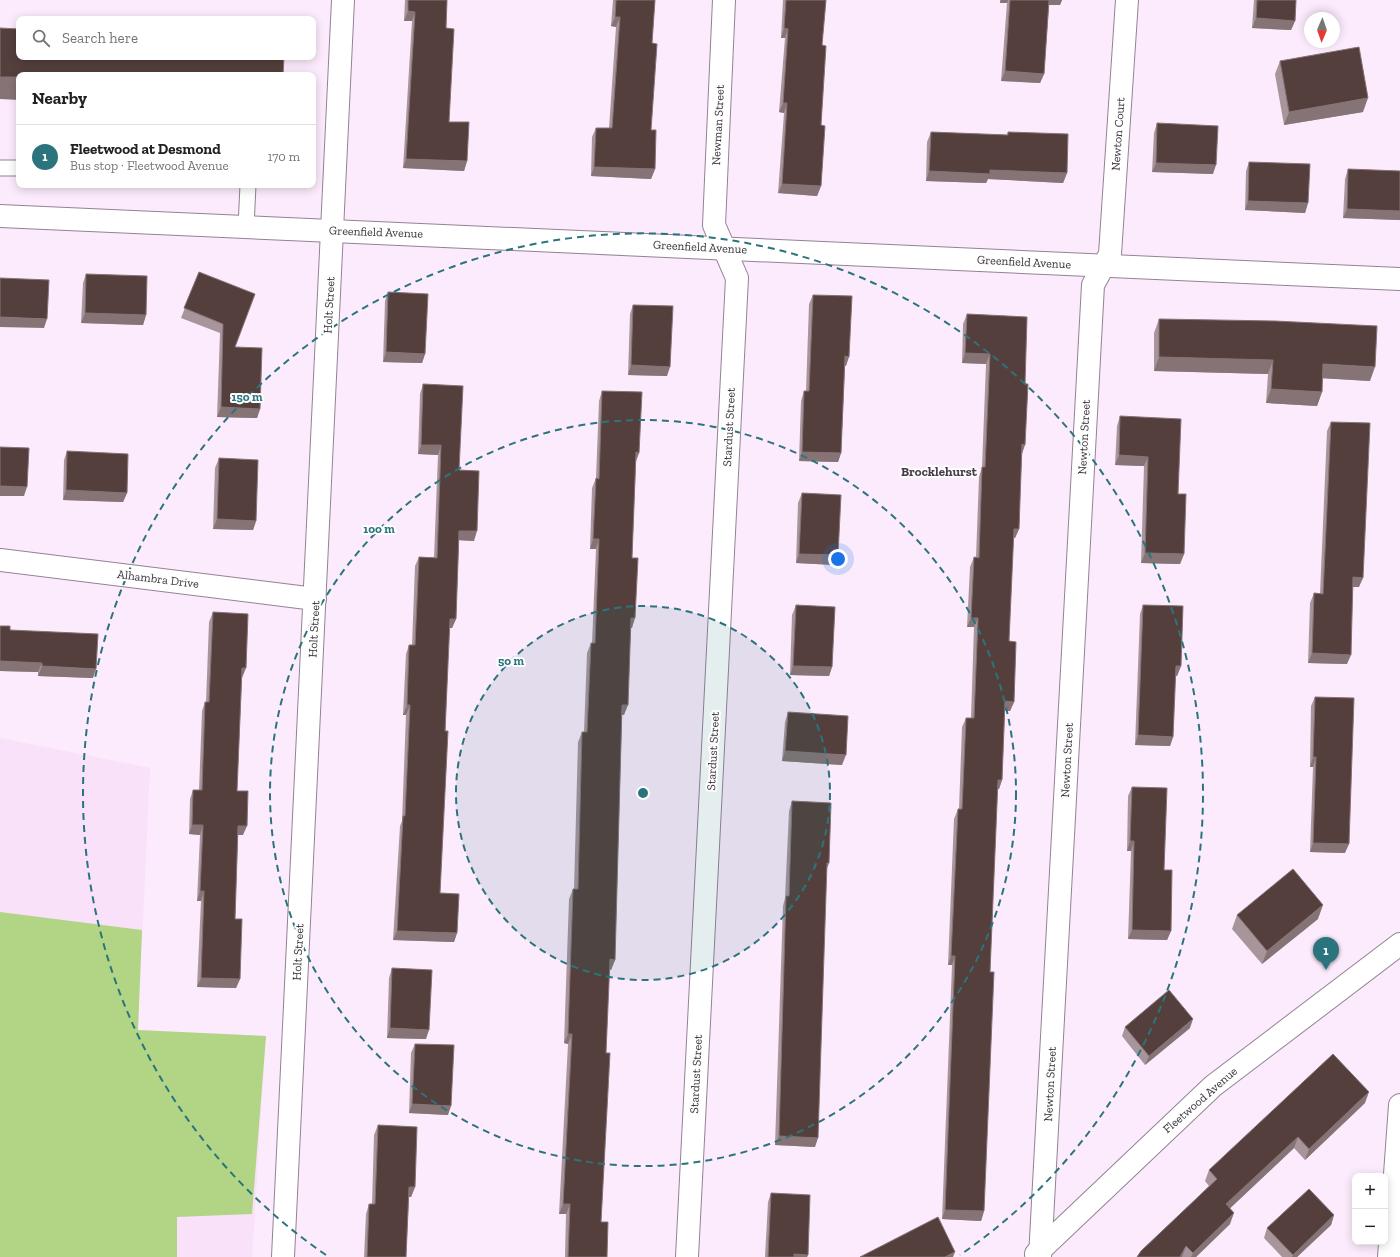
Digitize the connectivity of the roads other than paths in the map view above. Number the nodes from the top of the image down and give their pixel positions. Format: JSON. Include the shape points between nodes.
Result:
{"nodes":[{"id":1,"x":343,"y":0,"type":"edge"},
{"id":2,"x":724,"y":0,"type":"edge"},
{"id":3,"x":1127,"y":0,"type":"edge"},
{"id":4,"x":0,"y":168,"type":"edge"},
{"id":5,"x":16,"y":168,"type":"edge"},
{"id":6,"x":248,"y":188,"type":"edge"},
{"id":7,"x":0,"y":216,"type":"edge"},
{"id":8,"x":246,"y":227,"type":"junction"},
{"id":9,"x":332,"y":231,"type":"junction"},
{"id":10,"x":723,"y":248,"type":"junction"},
{"id":11,"x":1104,"y":266,"type":"junction"},
{"id":12,"x":1400,"y":279,"type":"edge"},
{"id":13,"x":0,"y":560,"type":"edge"},
{"id":14,"x":316,"y":599,"type":"junction"},
{"id":15,"x":1400,"y":944,"type":"edge"},
{"id":16,"x":1400,"y":1104,"type":"edge"},
{"id":17,"x":1038,"y":1254,"type":"edge"},
{"id":18,"x":283,"y":1257,"type":"edge"},
{"id":19,"x":687,"y":1257,"type":"edge"},
{"id":20,"x":1389,"y":1257,"type":"edge"}],
"edges":[{"from":1,"to":9,"type":"street","name":"Holt Street"},
{"from":2,"to":10,"type":"street","name":"Newman Street","via":[[714,225]]},
{"from":3,"to":11,"type":"street","name":"Newton Court","via":[[1110,254]]},
{"from":4,"to":5,"type":"lane"},
{"from":6,"to":8,"type":"lane"},
{"from":7,"to":8,"type":"street","name":"Greenfield Avenue"},
{"from":8,"to":9,"type":"street","name":"Greenfield Avenue"},
{"from":9,"to":10,"type":"street","name":"Greenfield Avenue"},
{"from":9,"to":14,"type":"street","name":"Holt Street"},
{"from":10,"to":11,"type":"street","name":"Greenfield Avenue"},
{"from":10,"to":19,"type":"street","name":"Stardust Street","via":[[737,278]]},
{"from":11,"to":12,"type":"street","name":"Greenfield Avenue"},
{"from":11,"to":17,"type":"street","name":"Newton Street","via":[[1092,285]]},
{"from":13,"to":14,"type":"street","name":"Alhambra Drive"},
{"from":14,"to":18,"type":"street","name":"Holt Street"},
{"from":15,"to":17,"type":"street","name":"Fleetwood Avenue","via":[[1212,1086]]},
{"from":16,"to":20,"type":"street"}]}
